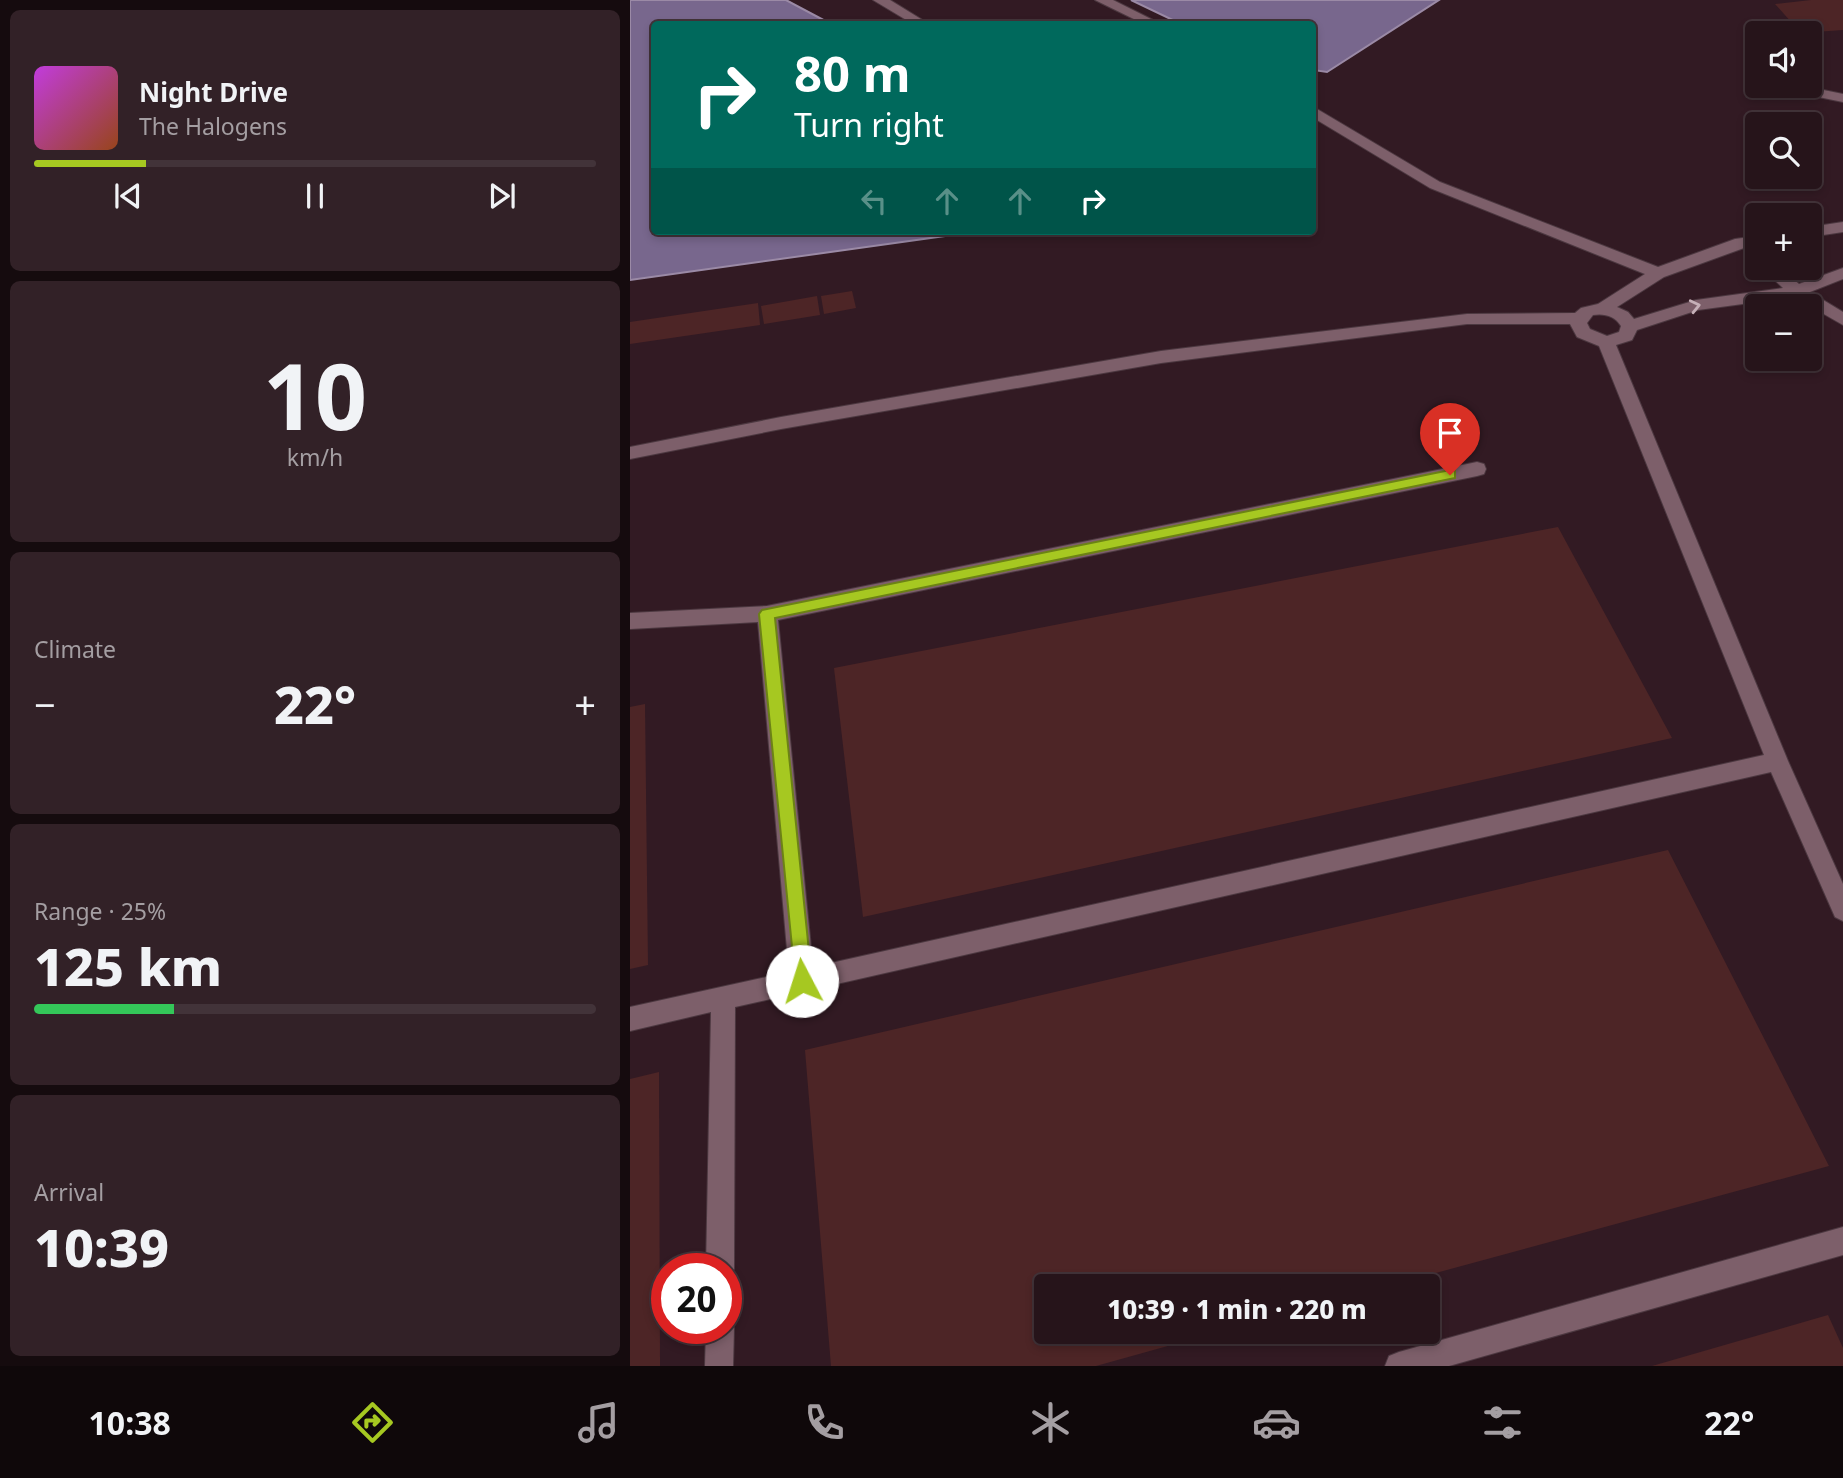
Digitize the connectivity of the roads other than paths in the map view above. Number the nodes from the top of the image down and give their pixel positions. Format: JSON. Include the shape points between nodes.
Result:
{"nodes":[{"id":1,"x":880,"y":0,"type":"edge"},
{"id":2,"x":1102,"y":0,"type":"edge"},
{"id":3,"x":917,"y":21,"type":"edge"},
{"id":4,"x":1148,"y":21,"type":"edge"},
{"id":5,"x":1822,"y":94,"type":"edge"},
{"id":6,"x":1843,"y":98,"type":"edge"},
{"id":7,"x":1316,"y":112,"type":"edge"},
{"id":8,"x":1843,"y":227,"type":"edge"},
{"id":9,"x":1822,"y":230,"type":"edge"},
{"id":10,"x":1745,"y":243,"type":"edge"},
{"id":11,"x":1658,"y":273,"type":"junction"},
{"id":12,"x":1843,"y":273,"type":"edge"},
{"id":13,"x":1784,"y":280,"type":"edge"},
{"id":14,"x":1797,"y":291,"type":"junction"},
{"id":15,"x":1602,"y":309,"type":"junction"},
{"id":16,"x":1579,"y":318,"type":"junction"},
{"id":17,"x":1843,"y":320,"type":"edge"},
{"id":18,"x":1630,"y":326,"type":"junction"},
{"id":19,"x":1606,"y":342,"type":"junction"},
{"id":20,"x":630,"y":453,"type":"edge"},
{"id":21,"x":1478,"y":469,"type":"dead end"},
{"id":22,"x":767,"y":614,"type":"junction"},
{"id":23,"x":630,"y":621,"type":"edge"},
{"id":24,"x":1777,"y":761,"type":"junction"},
{"id":25,"x":1843,"y":910,"type":"edge"},
{"id":26,"x":802,"y":981,"type":"junction"},
{"id":27,"x":723,"y":999,"type":"junction"},
{"id":28,"x":630,"y":1020,"type":"edge"},
{"id":29,"x":1843,"y":1241,"type":"edge"},
{"id":30,"x":720,"y":1253,"type":"edge"},
{"id":31,"x":720,"y":1344,"type":"edge"},
{"id":32,"x":719,"y":1366,"type":"edge"},
{"id":33,"x":1399,"y":1366,"type":"edge"}],
"edges":[{"from":1,"to":3,"type":"lane"},
{"from":2,"to":4,"type":"lane"},
{"from":5,"to":6,"type":"lane"},
{"from":7,"to":11,"type":"lane","via":[[1435,185]]},
{"from":8,"to":9,"type":"lane"},
{"from":10,"to":11,"type":"lane"},
{"from":11,"to":15,"type":"lane"},
{"from":12,"to":14,"type":"lane"},
{"from":13,"to":14,"type":"lane"},
{"from":14,"to":17,"type":"lane"},
{"from":18,"to":14,"type":"lane","one_way":true,"via":[[1696,305]]},
{"from":15,"to":16,"type":"lane"},
{"from":15,"to":18,"type":"lane","via":[[1617,312]]},
{"from":16,"to":19,"type":"lane","via":[[1583,333]]},
{"from":16,"to":20,"type":"lane","via":[[1467,319],[1161,357]]},
{"from":18,"to":19,"type":"lane","via":[[1621,340]]},
{"from":19,"to":24,"type":"lane"},
{"from":21,"to":22,"type":"lane"},
{"from":22,"to":23,"type":"lane"},
{"from":22,"to":26,"type":"lane"},
{"from":24,"to":25,"type":"lane"},
{"from":24,"to":26,"type":"lane"},
{"from":26,"to":27,"type":"lane"},
{"from":27,"to":28,"type":"lane"},
{"from":27,"to":30,"type":"lane"},
{"from":29,"to":33,"type":"lane"},
{"from":31,"to":32,"type":"lane"}]}
